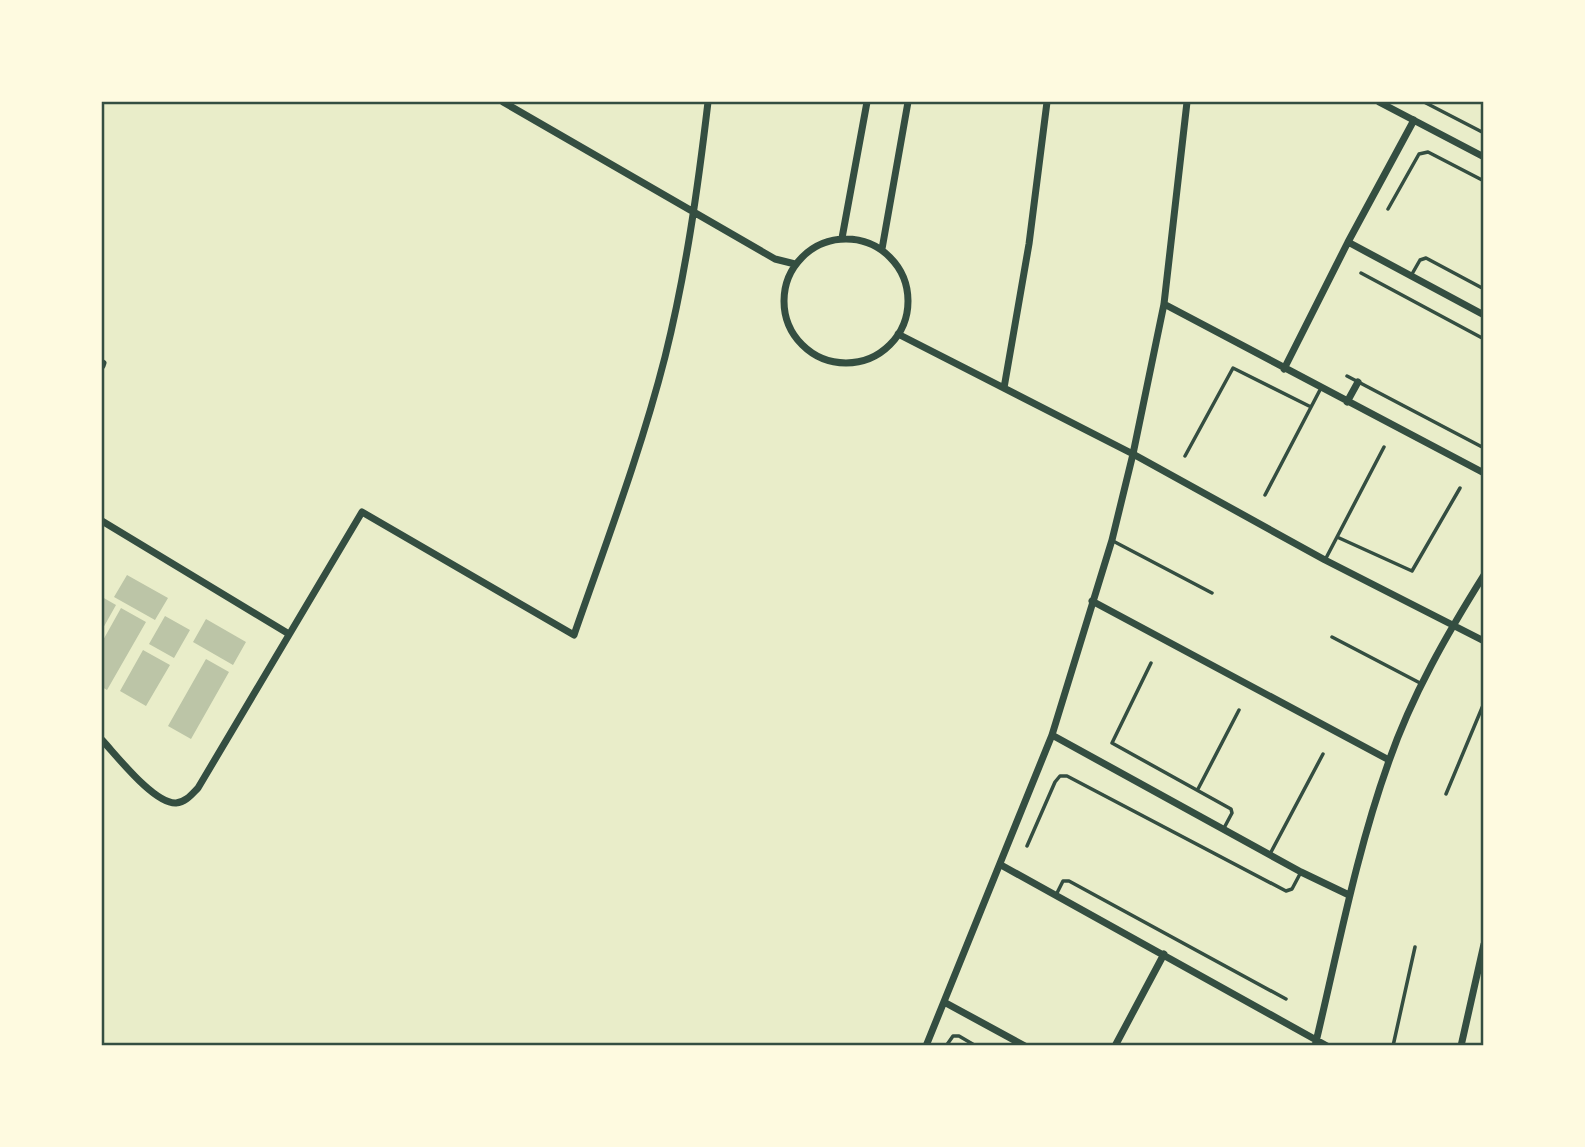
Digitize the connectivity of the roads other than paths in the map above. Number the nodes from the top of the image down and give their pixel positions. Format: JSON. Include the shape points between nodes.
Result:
{"nodes":[{"id":1,"x":503,"y":102,"type":"edge"},
{"id":2,"x":708,"y":102,"type":"edge"},
{"id":3,"x":867,"y":102,"type":"edge"},
{"id":4,"x":908,"y":102,"type":"edge"},
{"id":5,"x":1047,"y":102,"type":"edge"},
{"id":6,"x":1187,"y":102,"type":"edge"},
{"id":7,"x":1380,"y":102,"type":"edge"},
{"id":8,"x":1424,"y":102,"type":"edge"},
{"id":9,"x":1414,"y":120,"type":"junction"},
{"id":10,"x":1483,"y":133,"type":"edge"},
{"id":11,"x":1483,"y":158,"type":"edge"},
{"id":12,"x":1483,"y":181,"type":"edge"},
{"id":13,"x":1388,"y":209,"type":"dead end"},
{"id":14,"x":695,"y":213,"type":"junction"},
{"id":15,"x":842,"y":238,"type":"junction"},
{"id":16,"x":1348,"y":242,"type":"junction"},
{"id":17,"x":882,"y":250,"type":"junction"},
{"id":18,"x":795,"y":264,"type":"junction"},
{"id":19,"x":1361,"y":273,"type":"dead end"},
{"id":20,"x":1411,"y":276,"type":"junction"},
{"id":21,"x":1483,"y":289,"type":"edge"},
{"id":22,"x":1164,"y":304,"type":"junction"},
{"id":23,"x":1483,"y":315,"type":"edge"},
{"id":24,"x":898,"y":334,"type":"junction"},
{"id":25,"x":1483,"y":339,"type":"edge"},
{"id":26,"x":1284,"y":369,"type":"junction"},
{"id":27,"x":1347,"y":376,"type":"dead end"},
{"id":28,"x":1358,"y":382,"type":"junction"},
{"id":29,"x":1004,"y":388,"type":"junction"},
{"id":30,"x":1321,"y":388,"type":"junction"},
{"id":31,"x":1347,"y":402,"type":"junction"},
{"id":32,"x":1311,"y":407,"type":"junction"},
{"id":33,"x":1384,"y":447,"type":"dead end"},
{"id":34,"x":1483,"y":448,"type":"edge"},
{"id":35,"x":1133,"y":454,"type":"junction"},
{"id":36,"x":1185,"y":456,"type":"dead end"},
{"id":37,"x":1483,"y":473,"type":"edge"},
{"id":38,"x":1460,"y":488,"type":"dead end"},
{"id":39,"x":1265,"y":495,"type":"dead end"},
{"id":40,"x":102,"y":521,"type":"edge"},
{"id":41,"x":1337,"y":537,"type":"junction"},
{"id":42,"x":1112,"y":540,"type":"junction"},
{"id":43,"x":1325,"y":560,"type":"junction"},
{"id":44,"x":1483,"y":575,"type":"edge"},
{"id":45,"x":1212,"y":593,"type":"dead end"},
{"id":46,"x":1092,"y":601,"type":"junction"},
{"id":47,"x":1453,"y":624,"type":"junction"},
{"id":48,"x":289,"y":634,"type":"junction"},
{"id":49,"x":1332,"y":637,"type":"dead end"},
{"id":50,"x":1483,"y":641,"type":"edge"},
{"id":51,"x":1151,"y":663,"type":"dead end"},
{"id":52,"x":1422,"y":684,"type":"junction"},
{"id":53,"x":1483,"y":703,"type":"edge"},
{"id":54,"x":1239,"y":710,"type":"dead end"},
{"id":55,"x":1052,"y":735,"type":"junction"},
{"id":56,"x":102,"y":740,"type":"edge"},
{"id":57,"x":1323,"y":754,"type":"dead end"},
{"id":58,"x":1389,"y":760,"type":"junction"},
{"id":59,"x":1198,"y":790,"type":"junction"},
{"id":60,"x":1446,"y":794,"type":"dead end"},
{"id":61,"x":1223,"y":829,"type":"junction"},
{"id":62,"x":1027,"y":846,"type":"dead end"},
{"id":63,"x":1269,"y":855,"type":"junction"},
{"id":64,"x":1001,"y":865,"type":"junction"},
{"id":65,"x":1301,"y":872,"type":"junction"},
{"id":66,"x":1056,"y":895,"type":"junction"},
{"id":67,"x":1349,"y":895,"type":"junction"},
{"id":68,"x":1483,"y":944,"type":"edge"},
{"id":69,"x":1415,"y":947,"type":"dead end"},
{"id":70,"x":1164,"y":954,"type":"junction"},
{"id":71,"x":1286,"y":999,"type":"dead end"},
{"id":72,"x":944,"y":1002,"type":"junction"},
{"id":73,"x":1315,"y":1043,"type":"edge"},
{"id":74,"x":926,"y":1045,"type":"edge"},
{"id":75,"x":946,"y":1045,"type":"edge"},
{"id":76,"x":976,"y":1045,"type":"edge"},
{"id":77,"x":1025,"y":1045,"type":"edge"},
{"id":78,"x":1115,"y":1045,"type":"edge"},
{"id":79,"x":1327,"y":1045,"type":"edge"},
{"id":80,"x":1393,"y":1045,"type":"edge"},
{"id":81,"x":1461,"y":1045,"type":"edge"}],
"edges":[{"from":1,"to":14,"type":"street"},
{"from":2,"to":14,"type":"street"},
{"from":3,"to":15,"type":"street"},
{"from":4,"to":17,"type":"street"},
{"from":5,"to":29,"type":"street"},
{"from":6,"to":22,"type":"street"},
{"from":7,"to":9,"type":"street"},
{"from":8,"to":10,"type":"lane"},
{"from":9,"to":11,"type":"street"},
{"from":9,"to":16,"type":"street"},
{"from":12,"to":13,"type":"lane","via":[[1422,151]]},
{"from":14,"to":18,"type":"street","via":[[775,259]]},
{"from":14,"to":48,"type":"street","via":[[665,357],[626,488],[574,635],[362,512]]},
{"from":15,"to":17,"type":"street","via":[[863,240]]},
{"from":15,"to":18,"type":"street","via":[[816,246]]},
{"from":16,"to":20,"type":"street"},
{"from":16,"to":26,"type":"street"},
{"from":17,"to":24,"type":"street","via":[[899,267],[907,290],[907,314]]},
{"from":18,"to":24,"type":"street","via":[[785,288],[785,315],[797,340],[817,357],[836,363],[856,362],[879,354]]},
{"from":19,"to":25,"type":"lane"},
{"from":20,"to":21,"type":"lane","via":[[1426,258]]},
{"from":20,"to":23,"type":"street"},
{"from":22,"to":26,"type":"street"},
{"from":22,"to":35,"type":"street"},
{"from":24,"to":29,"type":"street"},
{"from":26,"to":30,"type":"street"},
{"from":27,"to":28,"type":"lane"},
{"from":28,"to":31,"type":"street"},
{"from":28,"to":34,"type":"lane"},
{"from":29,"to":35,"type":"street"},
{"from":30,"to":31,"type":"street"},
{"from":30,"to":32,"type":"lane"},
{"from":31,"to":37,"type":"street"},
{"from":32,"to":36,"type":"lane","via":[[1233,368]]},
{"from":32,"to":39,"type":"lane"},
{"from":33,"to":41,"type":"lane"},
{"from":35,"to":42,"type":"street"},
{"from":35,"to":43,"type":"street"},
{"from":38,"to":41,"type":"lane","via":[[1412,571]]},
{"from":40,"to":48,"type":"street"},
{"from":41,"to":43,"type":"lane"},
{"from":42,"to":45,"type":"lane"},
{"from":42,"to":46,"type":"street"},
{"from":43,"to":47,"type":"street"},
{"from":44,"to":47,"type":"street"},
{"from":46,"to":55,"type":"street"},
{"from":46,"to":58,"type":"street"},
{"from":47,"to":50,"type":"street"},
{"from":47,"to":52,"type":"street"},
{"from":48,"to":56,"type":"street","via":[[198,788],[186,800],[174,803],[157,797]]},
{"from":49,"to":52,"type":"lane"},
{"from":51,"to":59,"type":"lane","via":[[1112,743]]},
{"from":52,"to":58,"type":"street"},
{"from":53,"to":60,"type":"lane"},
{"from":54,"to":59,"type":"lane"},
{"from":55,"to":61,"type":"street"},
{"from":55,"to":64,"type":"street"},
{"from":57,"to":63,"type":"lane"},
{"from":58,"to":67,"type":"street"},
{"from":59,"to":61,"type":"lane","via":[[1232,811]]},
{"from":61,"to":63,"type":"street"},
{"from":62,"to":65,"type":"lane","via":[[1055,782],[1067,776],[1286,891],[1292,890]]},
{"from":63,"to":65,"type":"street"},
{"from":64,"to":66,"type":"street"},
{"from":64,"to":72,"type":"street"},
{"from":65,"to":67,"type":"street"},
{"from":66,"to":70,"type":"street"},
{"from":66,"to":71,"type":"lane","via":[[1063,881],[1069,881]]},
{"from":67,"to":73,"type":"street"},
{"from":68,"to":81,"type":"street"},
{"from":69,"to":80,"type":"lane"},
{"from":70,"to":73,"type":"street"},
{"from":70,"to":78,"type":"street"},
{"from":72,"to":74,"type":"street"},
{"from":72,"to":77,"type":"street"},
{"from":73,"to":79,"type":"street"},
{"from":75,"to":76,"type":"lane","via":[[959,1036]]}]}
